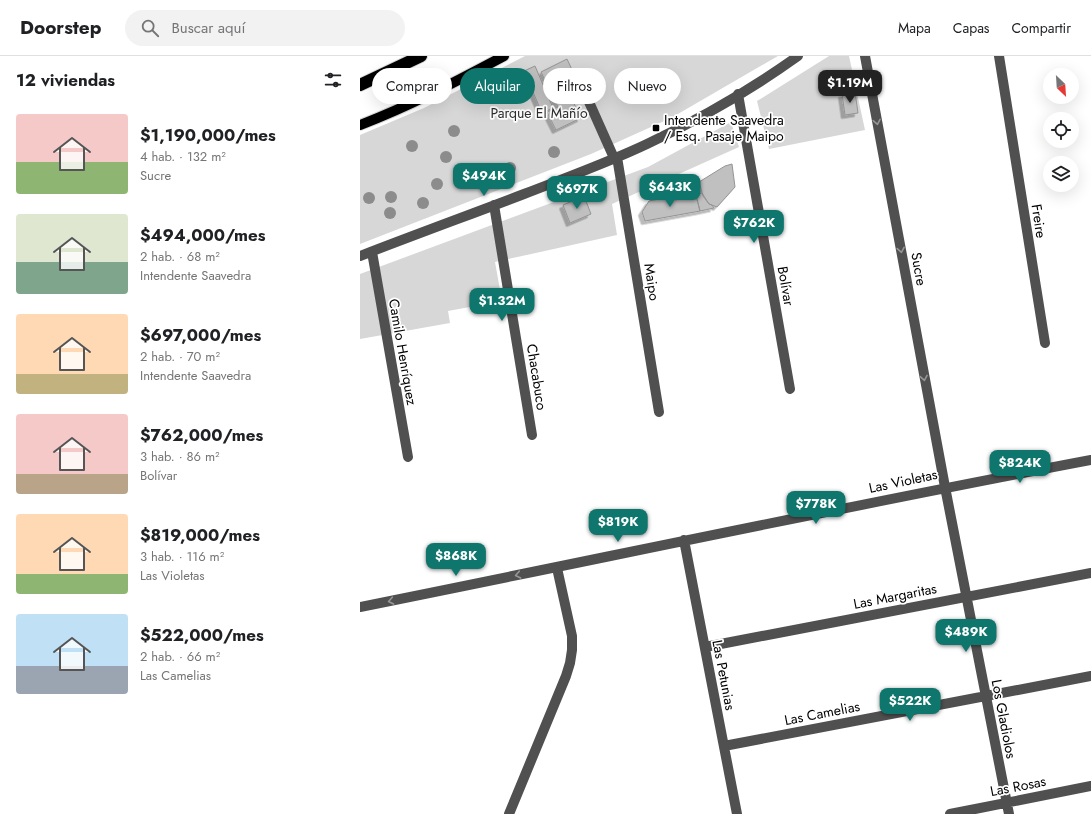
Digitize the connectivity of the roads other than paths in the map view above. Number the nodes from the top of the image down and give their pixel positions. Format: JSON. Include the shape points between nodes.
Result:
{"nodes":[{"id":1,"x":421,"y":56,"type":"edge"},
{"id":2,"x":504,"y":56,"type":"edge"},
{"id":3,"x":798,"y":56,"type":"edge"},
{"id":4,"x":865,"y":56,"type":"edge"},
{"id":5,"x":999,"y":56,"type":"edge"},
{"id":6,"x":360,"y":85,"type":"edge"},
{"id":7,"x":738,"y":94,"type":"junction"},
{"id":8,"x":590,"y":104,"type":"edge"},
{"id":9,"x":360,"y":125,"type":"edge"},
{"id":10,"x":615,"y":158,"type":"junction"},
{"id":11,"x":494,"y":205,"type":"junction"},
{"id":12,"x":372,"y":252,"type":"junction"},
{"id":13,"x":360,"y":256,"type":"edge"},
{"id":14,"x":1045,"y":343,"type":"dead end"},
{"id":15,"x":790,"y":389,"type":"dead end"},
{"id":16,"x":659,"y":412,"type":"dead end"},
{"id":17,"x":532,"y":435,"type":"dead end"},
{"id":18,"x":408,"y":457,"type":"dead end"},
{"id":19,"x":1091,"y":460,"type":"edge"},
{"id":20,"x":945,"y":487,"type":"junction"},
{"id":21,"x":684,"y":540,"type":"junction"},
{"id":22,"x":557,"y":568,"type":"junction"},
{"id":23,"x":1091,"y":573,"type":"edge"},
{"id":24,"x":966,"y":597,"type":"junction"},
{"id":25,"x":360,"y":607,"type":"edge"},
{"id":26,"x":705,"y":647,"type":"junction"},
{"id":27,"x":1091,"y":676,"type":"edge"},
{"id":28,"x":986,"y":696,"type":"junction"},
{"id":29,"x":724,"y":746,"type":"junction"},
{"id":30,"x":1091,"y":786,"type":"edge"},
{"id":31,"x":1007,"y":803,"type":"junction"},
{"id":32,"x":509,"y":814,"type":"edge"},
{"id":33,"x":737,"y":814,"type":"edge"},
{"id":34,"x":950,"y":814,"type":"edge"},
{"id":35,"x":1009,"y":814,"type":"edge"}],
"edges":[{"from":1,"to":6,"type":"highway"},
{"from":2,"to":9,"type":"main road","via":[[415,102]]},
{"from":3,"to":7,"type":"street"},
{"from":4,"to":20,"type":"street","name":"Sucre","one_way":true},
{"from":5,"to":14,"type":"street","name":"Freire"},
{"from":7,"to":10,"type":"street","via":[[678,128]]},
{"from":7,"to":15,"type":"street","name":"Bolívar"},
{"from":8,"to":10,"type":"street","name":"Maipo"},
{"from":10,"to":11,"type":"street"},
{"from":10,"to":16,"type":"street","name":"Maipo"},
{"from":11,"to":12,"type":"street"},
{"from":11,"to":17,"type":"street","name":"Chacabuco"},
{"from":12,"to":13,"type":"street"},
{"from":12,"to":18,"type":"street","name":"Camilo Henríquez"},
{"from":19,"to":20,"type":"street","name":"Las Violetas"},
{"from":20,"to":21,"type":"street","name":"Las Violetas"},
{"from":20,"to":24,"type":"street","name":"Los Gladiolos"},
{"from":21,"to":22,"type":"street","name":"Las Violetas"},
{"from":21,"to":26,"type":"street","name":"Las Petunias"},
{"from":22,"to":25,"type":"street","name":"Las Violetas","one_way":true},
{"from":22,"to":32,"type":"street","via":[[572,636],[570,663]]},
{"from":23,"to":24,"type":"street","name":"Las Margaritas"},
{"from":24,"to":26,"type":"street","name":"Las Margaritas"},
{"from":24,"to":28,"type":"street","name":"Los Gladiolos"},
{"from":26,"to":29,"type":"street","name":"Las Petunias"},
{"from":27,"to":28,"type":"street","name":"Las Camelias"},
{"from":28,"to":29,"type":"street","name":"Las Camelias"},
{"from":28,"to":31,"type":"street","name":"Los Gladiolos"},
{"from":29,"to":33,"type":"street","name":"Las Petunias"},
{"from":30,"to":31,"type":"street","name":"Las Rosas"},
{"from":31,"to":34,"type":"street","name":"Las Rosas"},
{"from":31,"to":35,"type":"street","name":"Los Gladiolos"}]}
